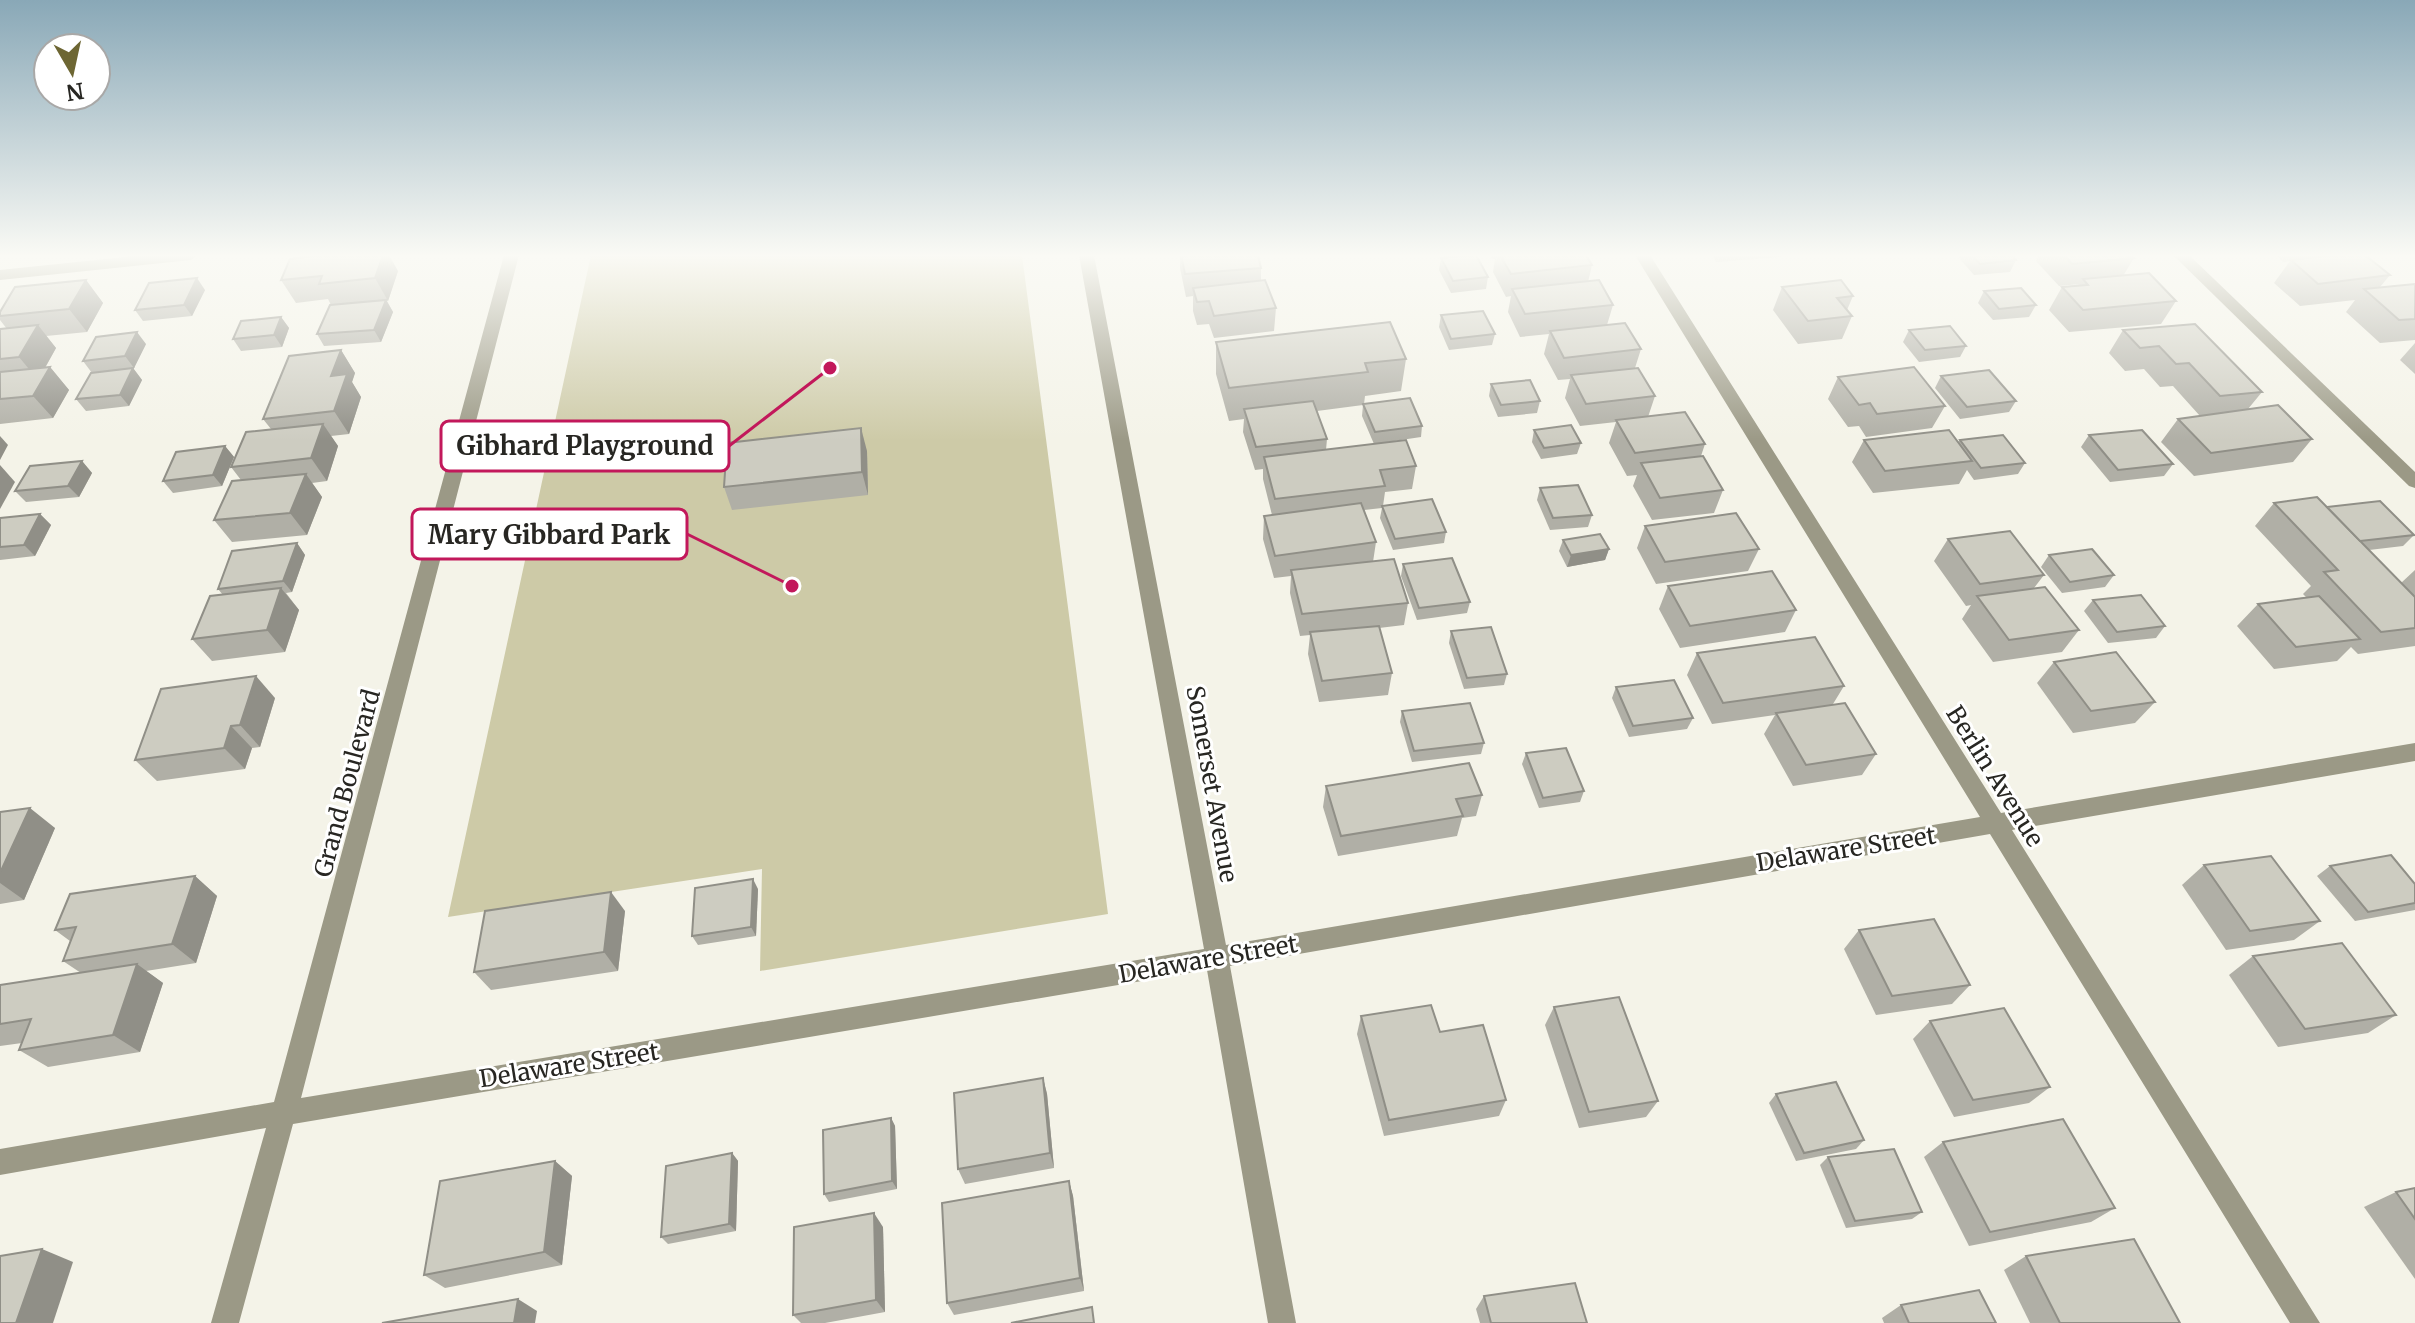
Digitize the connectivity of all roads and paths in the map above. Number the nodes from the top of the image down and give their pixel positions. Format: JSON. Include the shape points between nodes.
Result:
{"nodes":[{"id":1,"x":496,"y":317,"type":"edge"},
{"id":2,"x":1098,"y":317,"type":"edge"},
{"id":3,"x":1680,"y":317,"type":"edge"},
{"id":4,"x":2244,"y":317,"type":"edge"},
{"id":5,"x":2415,"y":482,"type":"edge"},
{"id":6,"x":2415,"y":752,"type":"edge"},
{"id":7,"x":1994,"y":825,"type":"junction"},
{"id":8,"x":1215,"y":958,"type":"junction"},
{"id":9,"x":281,"y":1114,"type":"junction"},
{"id":10,"x":0,"y":1162,"type":"edge"},
{"id":11,"x":225,"y":1323,"type":"edge"},
{"id":12,"x":1282,"y":1323,"type":"edge"},
{"id":13,"x":2306,"y":1323,"type":"edge"}],
"edges":[{"from":1,"to":9,"type":"street","name":"Grand Boulevard","via":[[338,918]]},
{"from":2,"to":8,"type":"street","name":"Somerset Avenue"},
{"from":3,"to":7,"type":"street","name":"Berlin Avenue"},
{"from":4,"to":5,"type":"street"},
{"from":6,"to":7,"type":"street","name":"Delaware Street"},
{"from":7,"to":8,"type":"street","name":"Delaware Street"},
{"from":7,"to":13,"type":"street","name":"Berlin Avenue"},
{"from":8,"to":9,"type":"street","name":"Delaware Street"},
{"from":8,"to":12,"type":"street","name":"Somerset Avenue"},
{"from":9,"to":10,"type":"street","name":"Delaware Street"},
{"from":9,"to":11,"type":"street","name":"Grand Boulevard"}]}
